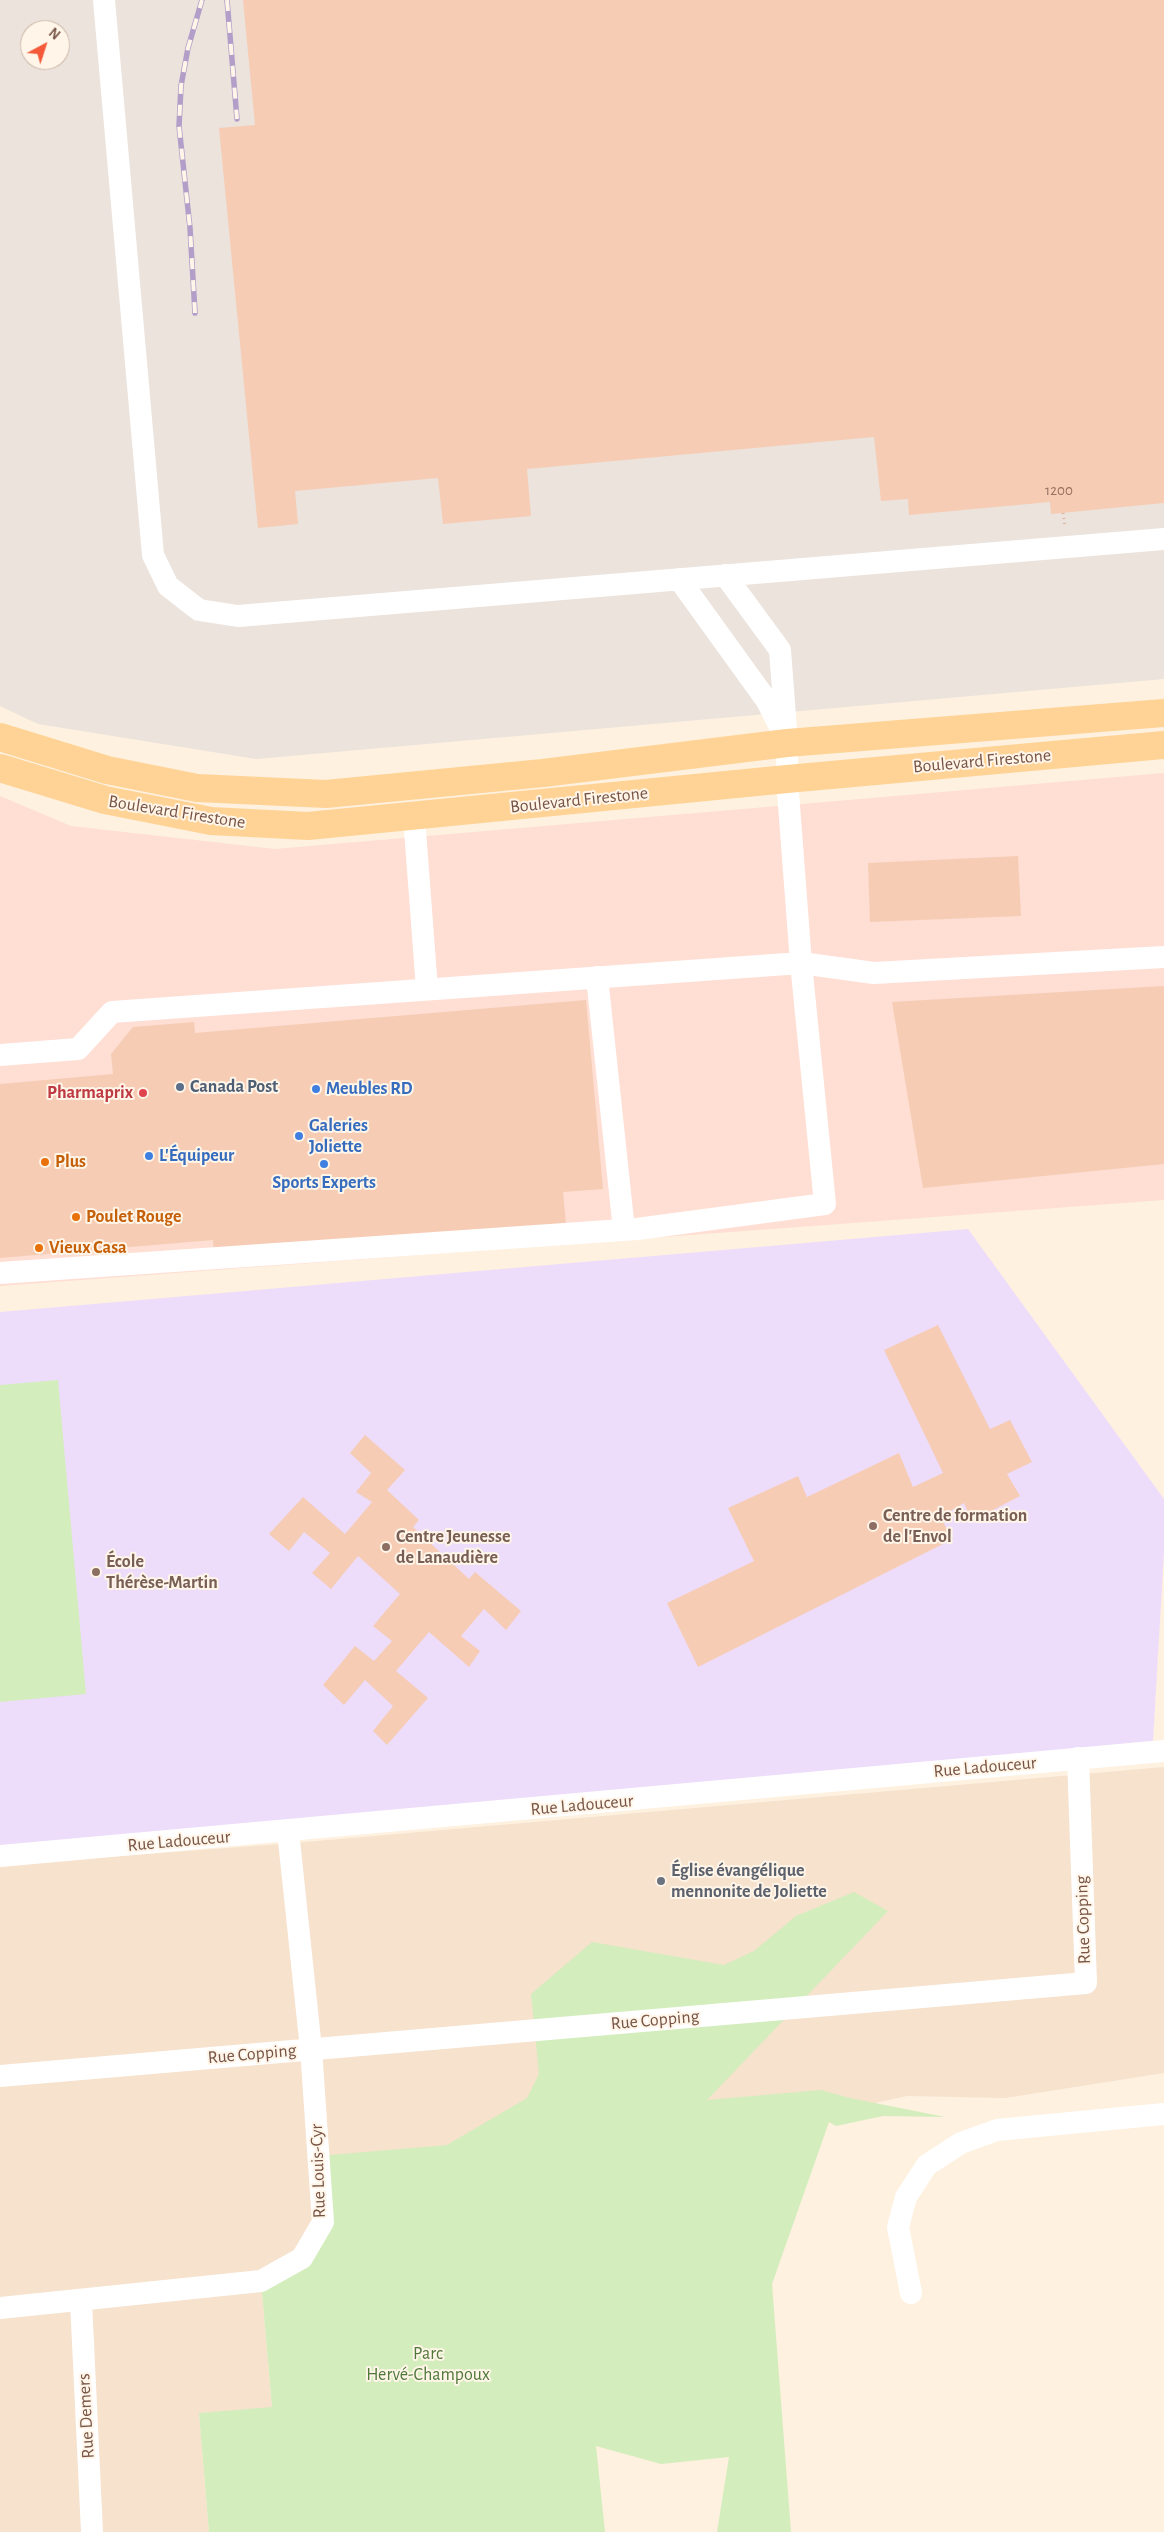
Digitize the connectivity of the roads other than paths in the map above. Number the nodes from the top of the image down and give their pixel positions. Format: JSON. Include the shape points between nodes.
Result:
{"nodes":[{"id":1,"x":104,"y":0,"type":"edge"},
{"id":2,"x":1164,"y":539,"type":"edge"},
{"id":3,"x":725,"y":575,"type":"junction"},
{"id":4,"x":679,"y":579,"type":"junction"},
{"id":5,"x":1164,"y":712,"type":"edge"},
{"id":6,"x":787,"y":743,"type":"junction"},
{"id":7,"x":2,"y":745,"type":"edge"},
{"id":8,"x":1164,"y":745,"type":"edge"},
{"id":9,"x":0,"y":768,"type":"edge"},
{"id":10,"x":787,"y":779,"type":"junction"},
{"id":11,"x":414,"y":817,"type":"junction"},
{"id":12,"x":1164,"y":957,"type":"edge"},
{"id":13,"x":800,"y":963,"type":"junction"},
{"id":14,"x":597,"y":978,"type":"junction"},
{"id":15,"x":427,"y":989,"type":"junction"},
{"id":16,"x":0,"y":1055,"type":"edge"},
{"id":17,"x":624,"y":1230,"type":"junction"},
{"id":18,"x":0,"y":1273,"type":"edge"},
{"id":19,"x":1164,"y":1751,"type":"edge"},
{"id":20,"x":1078,"y":1758,"type":"junction"},
{"id":21,"x":288,"y":1831,"type":"junction"},
{"id":22,"x":0,"y":1856,"type":"edge"},
{"id":23,"x":311,"y":2049,"type":"junction"},
{"id":24,"x":0,"y":2076,"type":"edge"},
{"id":25,"x":1164,"y":2114,"type":"edge"},
{"id":26,"x":911,"y":2293,"type":"dead end"},
{"id":27,"x":80,"y":2300,"type":"junction"},
{"id":28,"x":0,"y":2308,"type":"edge"},
{"id":29,"x":92,"y":2532,"type":"edge"}],
"edges":[{"from":1,"to":4,"type":"street","via":[[153,555],[168,586],[199,610],[238,616]]},
{"from":2,"to":3,"type":"street"},
{"from":3,"to":4,"type":"street"},
{"from":3,"to":6,"type":"street","via":[[780,650]]},
{"from":4,"to":6,"type":"street","via":[[767,701]]},
{"from":5,"to":6,"type":"main road","name":"Boulevard Firestone"},
{"from":6,"to":7,"type":"main road","name":"Boulevard Firestone","via":[[543,773],[326,794],[197,788]]},
{"from":6,"to":10,"type":"street"},
{"from":8,"to":10,"type":"main road","name":"Boulevard Firestone"},
{"from":9,"to":11,"type":"main road","name":"Boulevard Firestone","via":[[105,800],[211,821],[308,826]]},
{"from":10,"to":11,"type":"main road","name":"Boulevard Firestone"},
{"from":10,"to":13,"type":"street"},
{"from":11,"to":15,"type":"street"},
{"from":12,"to":13,"type":"street","via":[[874,974]]},
{"from":13,"to":14,"type":"street"},
{"from":13,"to":17,"type":"street","via":[[825,1204]]},
{"from":14,"to":15,"type":"street"},
{"from":14,"to":17,"type":"street"},
{"from":15,"to":16,"type":"street","via":[[112,1012],[78,1049]]},
{"from":17,"to":18,"type":"street"},
{"from":19,"to":20,"type":"street","name":"Rue Ladouceur"},
{"from":20,"to":21,"type":"street","name":"Rue Ladouceur"},
{"from":20,"to":23,"type":"street","name":"Rue Copping","via":[[1086,1983]]},
{"from":21,"to":22,"type":"street","name":"Rue Ladouceur"},
{"from":21,"to":23,"type":"street","name":"Rue Louis-Cyr"},
{"from":23,"to":24,"type":"street","name":"Rue Copping"},
{"from":23,"to":27,"type":"street","name":"Rue Louis-Cyr","via":[[323,2222],[302,2258],[261,2281]]},
{"from":25,"to":26,"type":"street","via":[[996,2130],[961,2143],[927,2164],[906,2197],[898,2227]]},
{"from":27,"to":28,"type":"street","name":"Rue Louis-Cyr"},
{"from":27,"to":29,"type":"street","name":"Rue Demers"}]}
